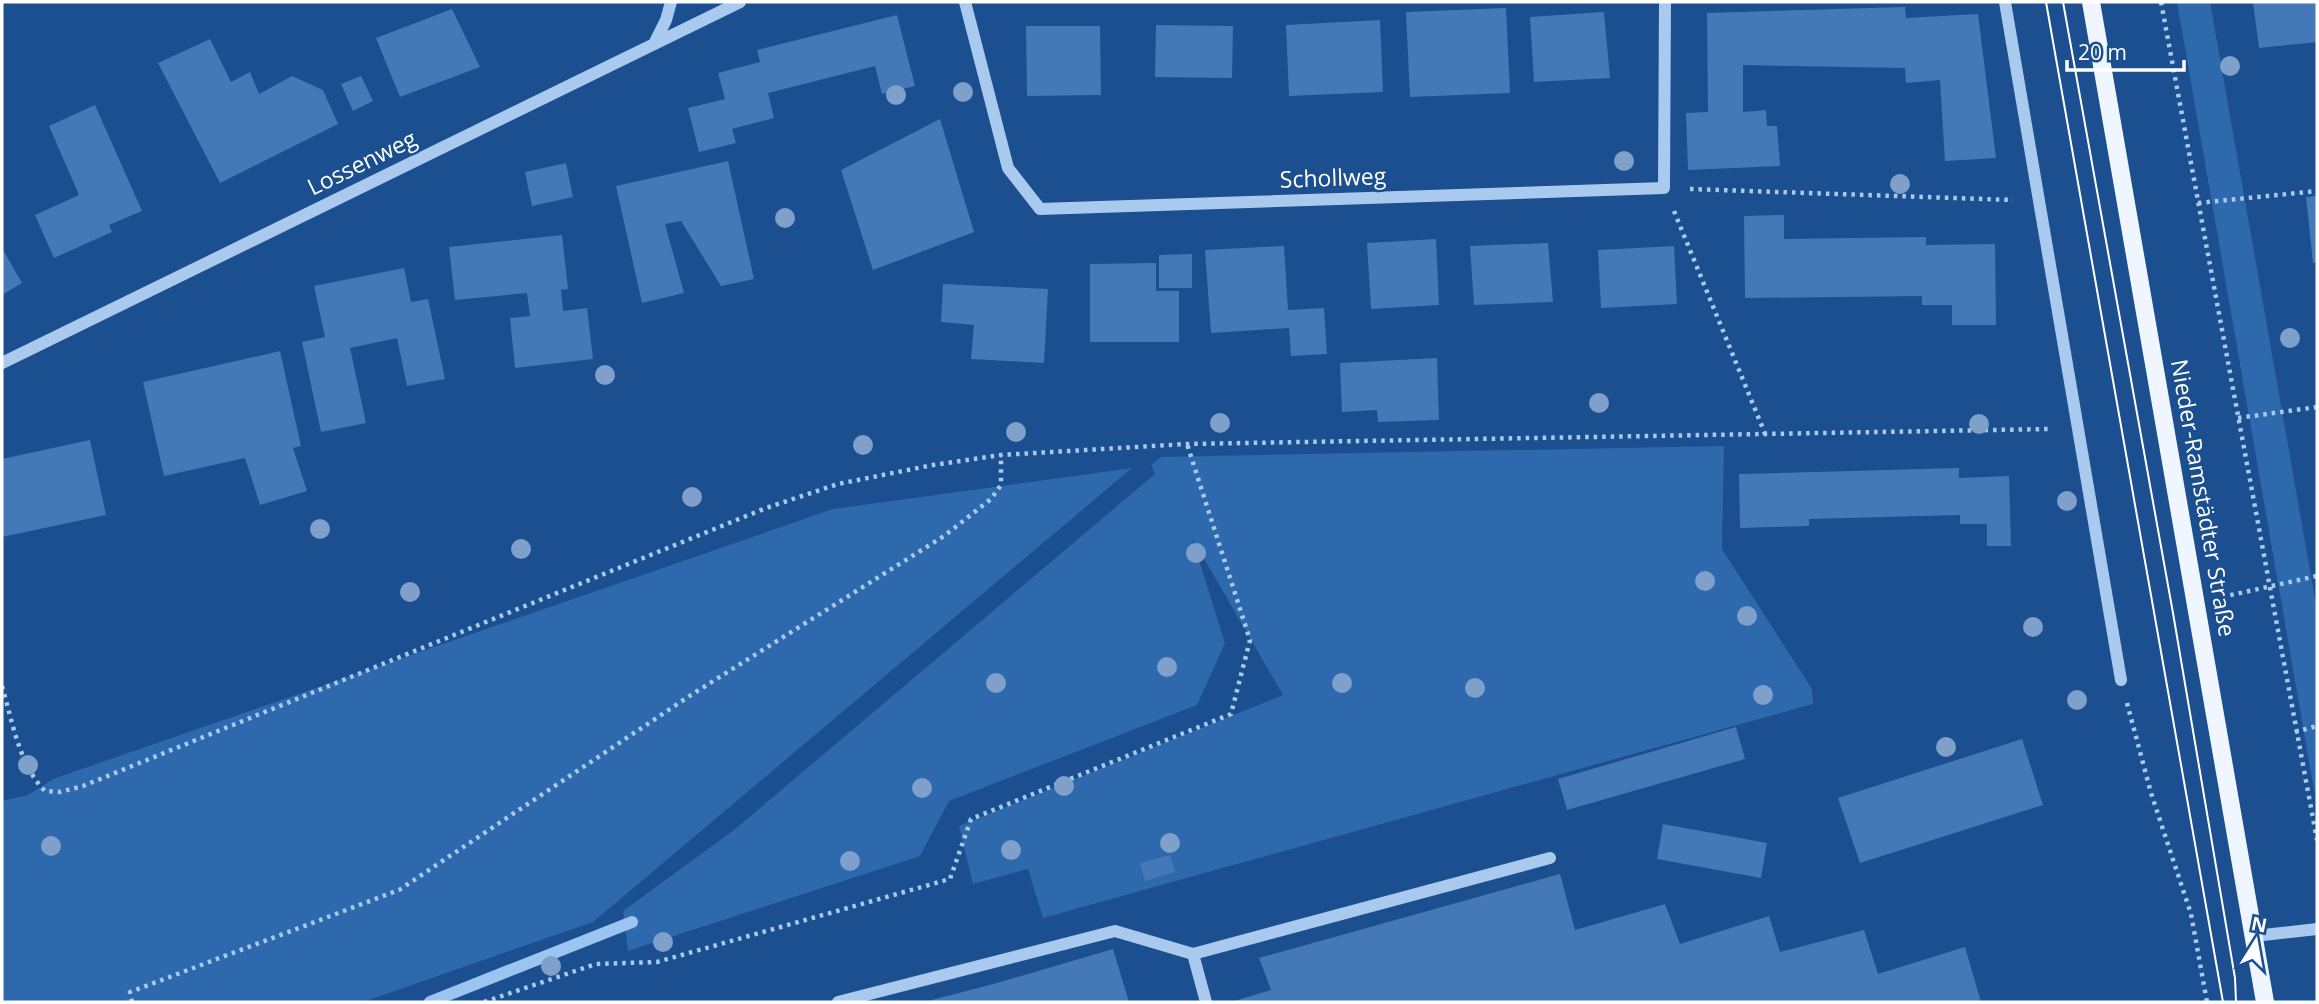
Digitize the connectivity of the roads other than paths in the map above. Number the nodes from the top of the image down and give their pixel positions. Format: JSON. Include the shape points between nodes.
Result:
{"nodes":[{"id":1,"x":671,"y":2,"type":"edge"},
{"id":2,"x":740,"y":2,"type":"edge"},
{"id":3,"x":965,"y":2,"type":"edge"},
{"id":4,"x":1665,"y":2,"type":"edge"},
{"id":5,"x":2005,"y":2,"type":"edge"},
{"id":6,"x":2091,"y":2,"type":"edge"},
{"id":7,"x":654,"y":45,"type":"junction"},
{"id":8,"x":2,"y":363,"type":"edge"},
{"id":9,"x":2122,"y":680,"type":"road end"},
{"id":10,"x":1550,"y":858,"type":"dead end"},
{"id":11,"x":2317,"y":929,"type":"edge"},
{"id":12,"x":2253,"y":936,"type":"junction"},
{"id":13,"x":1193,"y":954,"type":"junction"},
{"id":14,"x":838,"y":1002,"type":"edge"},
{"id":15,"x":1206,"y":1002,"type":"edge"},
{"id":16,"x":2265,"y":1002,"type":"edge"}],
"edges":[{"from":1,"to":7,"type":"street"},
{"from":2,"to":7,"type":"street","name":"Lossenweg"},
{"from":3,"to":4,"type":"street","name":"Schollweg","via":[[1008,169],[1040,209],[1664,188]]},
{"from":5,"to":9,"type":"street"},
{"from":6,"to":12,"type":"main road","name":"Nieder-Ramstädter Straße"},
{"from":7,"to":8,"type":"street","name":"Lossenweg"},
{"from":10,"to":13,"type":"street"},
{"from":11,"to":12,"type":"street"},
{"from":12,"to":16,"type":"main road","name":"Nieder-Ramstädter Straße"},
{"from":13,"to":14,"type":"street","via":[[1115,931]]},
{"from":13,"to":15,"type":"street"}]}
